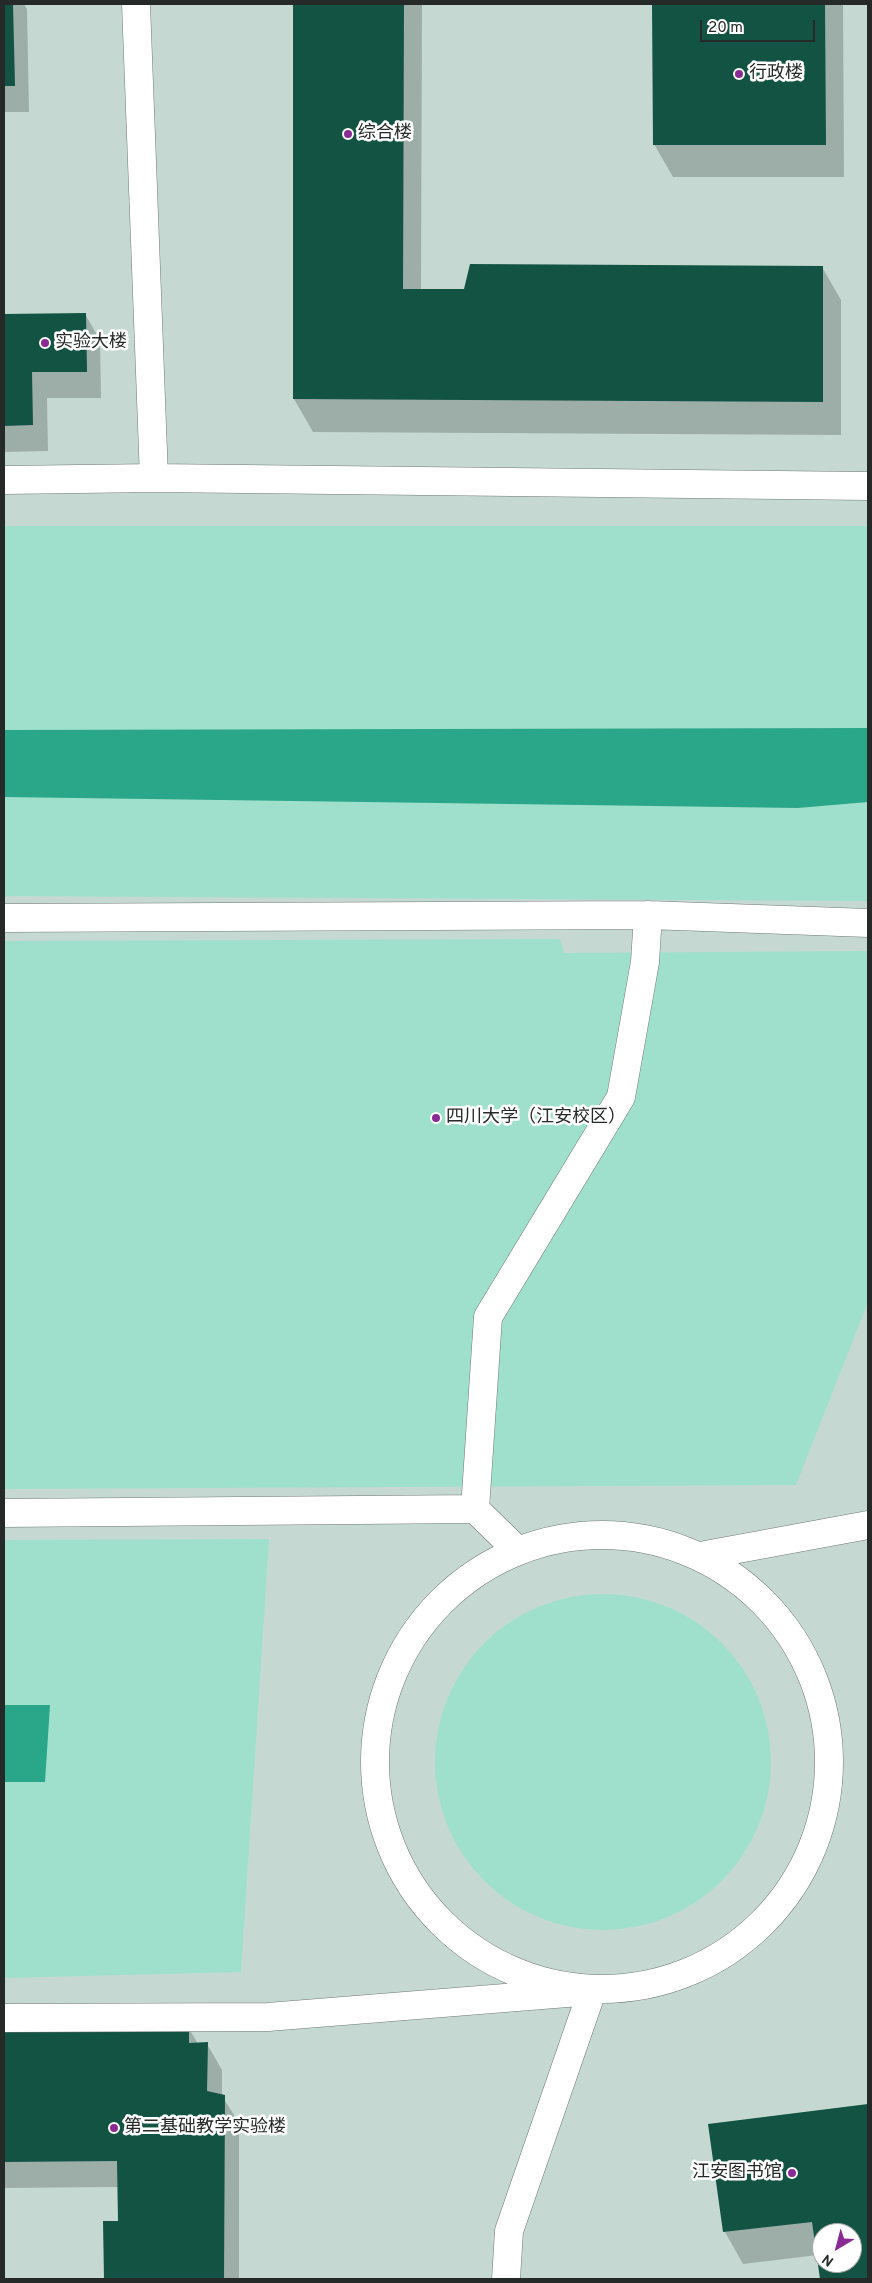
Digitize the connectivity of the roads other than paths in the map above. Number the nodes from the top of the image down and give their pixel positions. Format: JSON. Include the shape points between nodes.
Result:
{"nodes":[{"id":1,"x":136,"y":4,"type":"edge"},
{"id":2,"x":154,"y":478,"type":"junction"},
{"id":3,"x":4,"y":480,"type":"edge"},
{"id":4,"x":868,"y":486,"type":"edge"},
{"id":5,"x":648,"y":915,"type":"junction"},
{"id":6,"x":4,"y":918,"type":"edge"},
{"id":7,"x":868,"y":923,"type":"edge"},
{"id":8,"x":475,"y":1509,"type":"junction"},
{"id":9,"x":4,"y":1514,"type":"edge"},
{"id":10,"x":868,"y":1525,"type":"edge"},
{"id":11,"x":517,"y":1550,"type":"junction"},
{"id":12,"x":700,"y":1556,"type":"junction"},
{"id":13,"x":592,"y":1991,"type":"junction"},
{"id":14,"x":4,"y":2018,"type":"edge"},
{"id":15,"x":506,"y":2279,"type":"edge"}],
"edges":[{"from":1,"to":2,"type":"street"},
{"from":2,"to":3,"type":"street"},
{"from":2,"to":4,"type":"street"},
{"from":5,"to":6,"type":"street"},
{"from":5,"to":7,"type":"street"},
{"from":5,"to":8,"type":"street","via":[[646,962],[621,1097],[488,1317]]},
{"from":8,"to":9,"type":"street"},
{"from":8,"to":11,"type":"street"},
{"from":10,"to":12,"type":"street"},
{"from":11,"to":12,"type":"street","via":[[577,1536],[640,1537]]},
{"from":11,"to":13,"type":"street","via":[[457,1585],[411,1635],[382,1697],[373,1765],[385,1833],[416,1894],[464,1944],[524,1977]]},
{"from":12,"to":13,"type":"street","via":[[764,1601],[809,1665],[830,1740],[824,1819],[793,1890],[739,1946],[669,1982]]},
{"from":13,"to":14,"type":"street","via":[[268,2017]]},
{"from":13,"to":15,"type":"street","via":[[510,2230]]}]}
